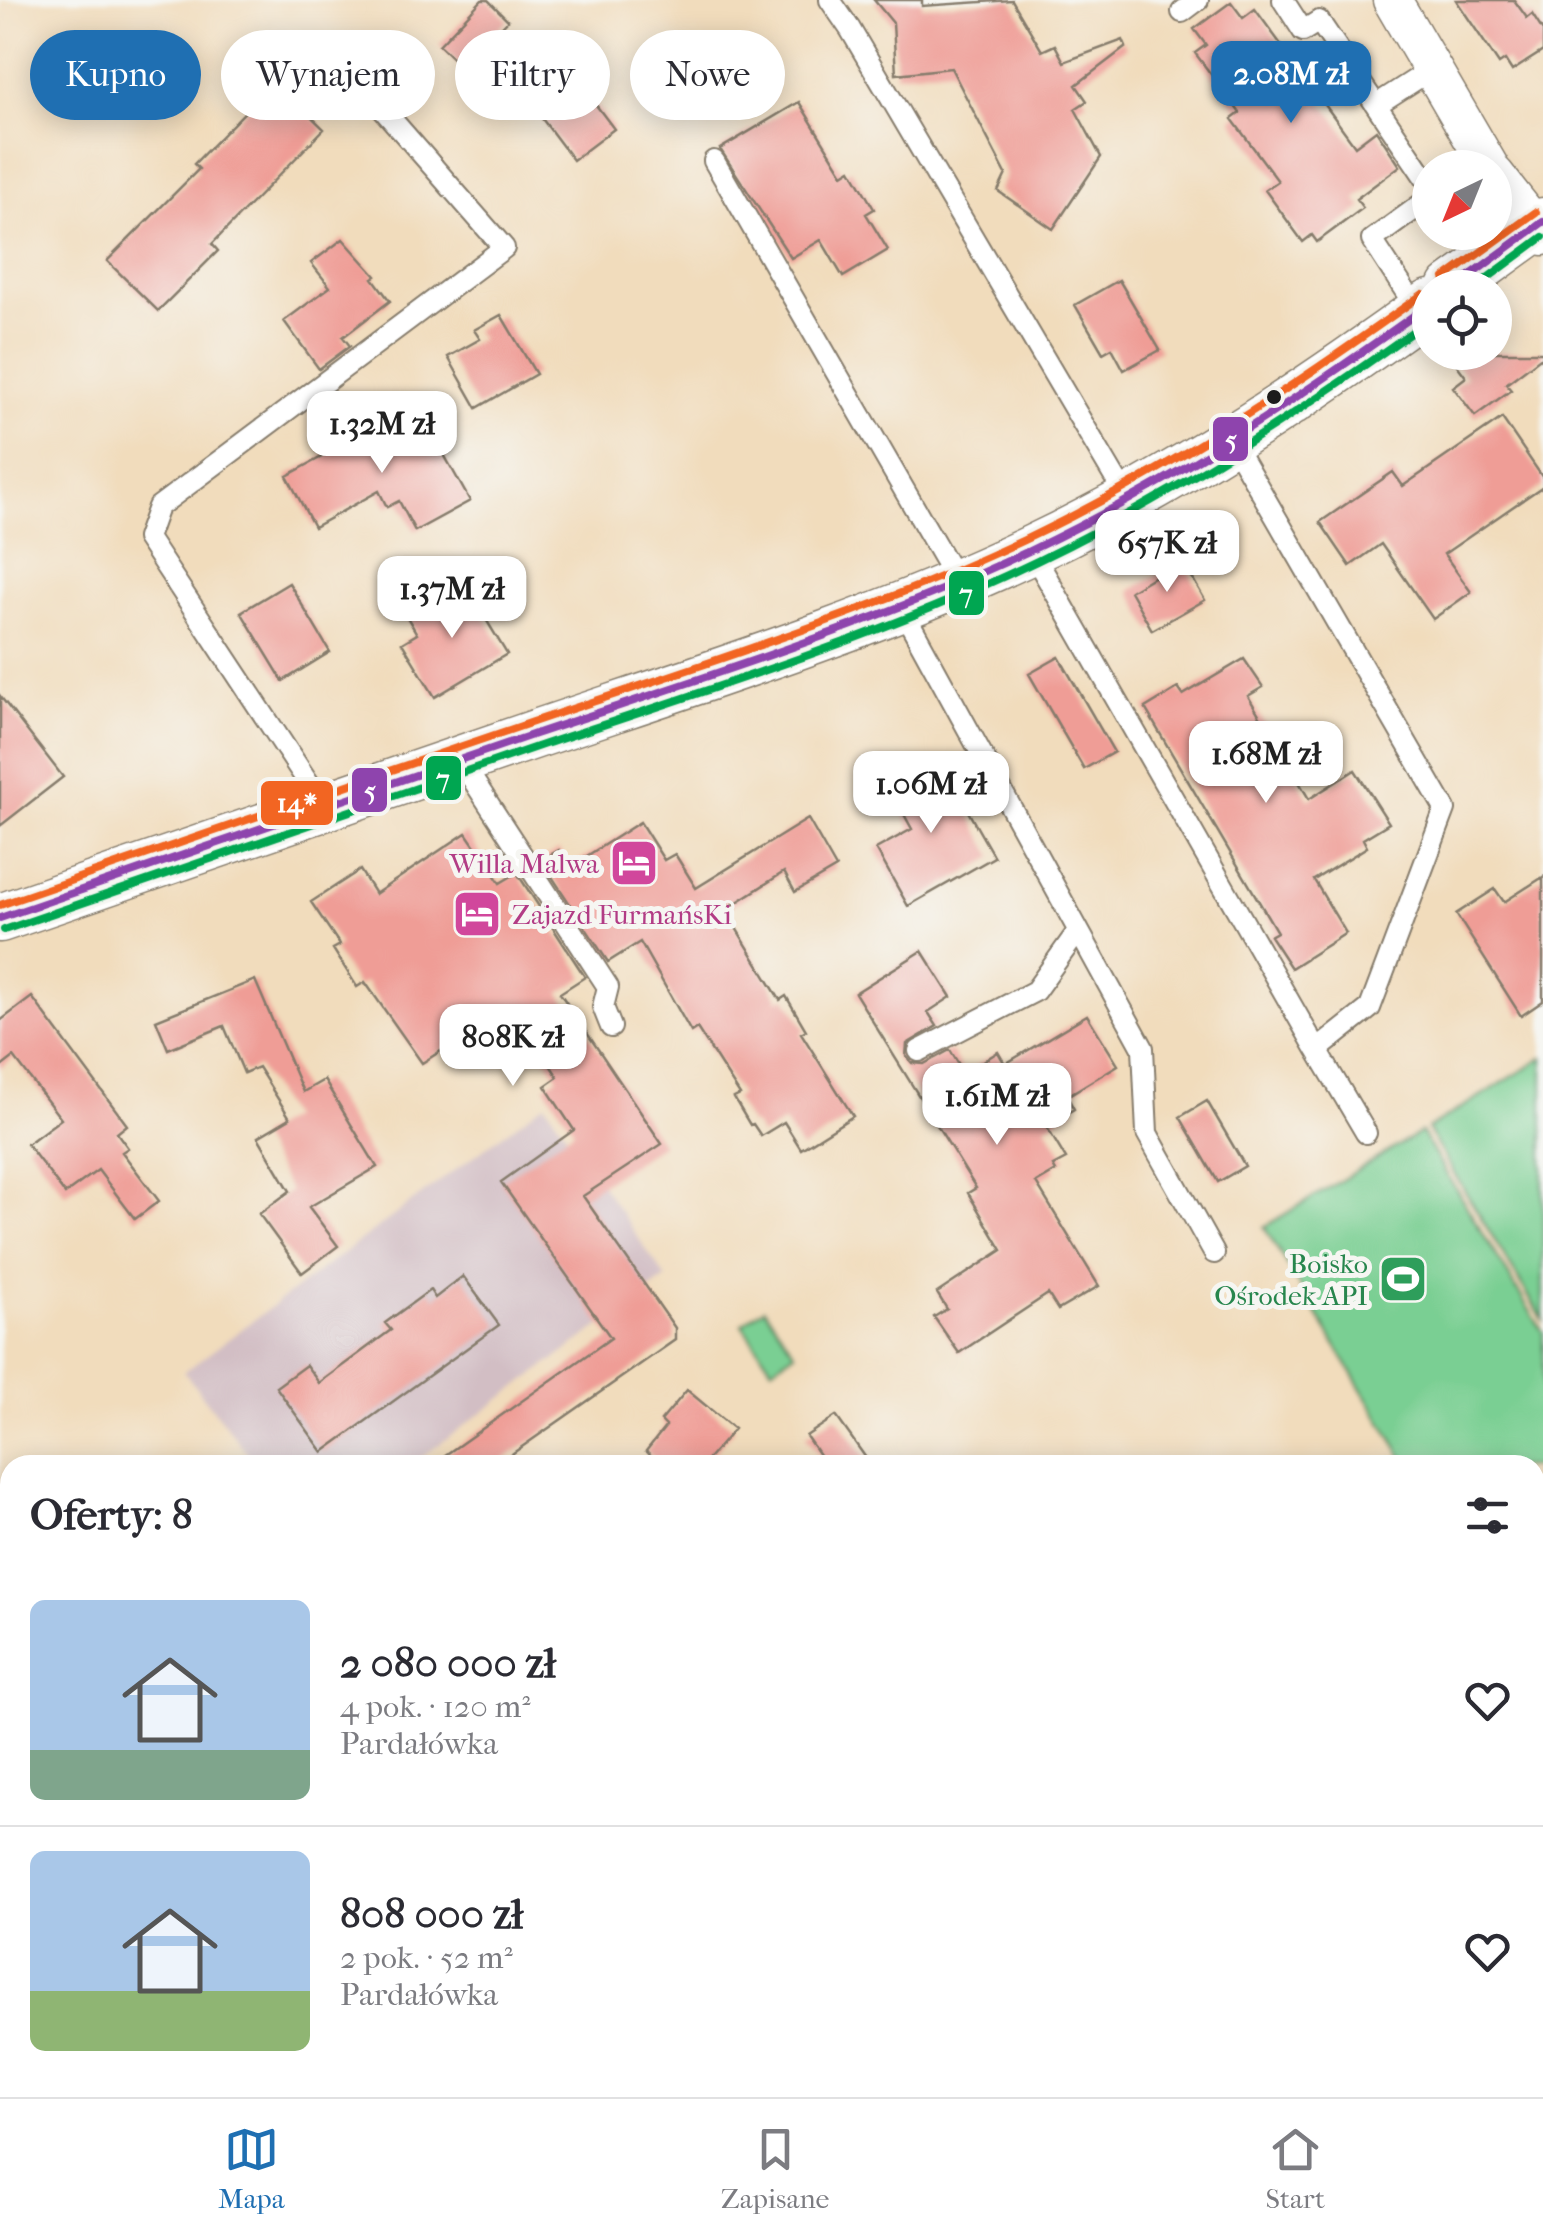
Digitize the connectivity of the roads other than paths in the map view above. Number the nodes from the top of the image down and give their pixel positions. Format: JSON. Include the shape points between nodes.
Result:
{"nodes":[{"id":1,"x":830,"y":0,"type":"edge"},
{"id":2,"x":1284,"y":0,"type":"edge"},
{"id":3,"x":1392,"y":0,"type":"edge"},
{"id":4,"x":1432,"y":69,"type":"junction"},
{"id":5,"x":1376,"y":105,"type":"junction"},
{"id":6,"x":392,"y":120,"type":"edge"},
{"id":7,"x":1479,"y":150,"type":"edge"},
{"id":8,"x":1412,"y":158,"type":"edge"},
{"id":9,"x":714,"y":161,"type":"dead end"},
{"id":10,"x":1512,"y":195,"type":"edge"},
{"id":11,"x":1412,"y":211,"type":"edge"},
{"id":12,"x":1540,"y":229,"type":"edge"},
{"id":13,"x":1480,"y":270,"type":"edge"},
{"id":14,"x":1412,"y":279,"type":"edge"},
{"id":15,"x":1412,"y":316,"type":"edge"},
{"id":16,"x":1230,"y":440,"type":"junction"},
{"id":17,"x":1128,"y":500,"type":"junction"},
{"id":18,"x":1031,"y":550,"type":"junction"},
{"id":19,"x":958,"y":583,"type":"junction"},
{"id":20,"x":900,"y":607,"type":"junction"},
{"id":21,"x":460,"y":760,"type":"junction"},
{"id":22,"x":320,"y":808,"type":"junction"},
{"id":23,"x":0,"y":918,"type":"edge"},
{"id":24,"x":1078,"y":931,"type":"junction"},
{"id":25,"x":611,"y":1027,"type":"dead end"},
{"id":26,"x":1317,"y":1050,"type":"junction"},
{"id":27,"x":919,"y":1052,"type":"dead end"},
{"id":28,"x":1366,"y":1132,"type":"dead end"},
{"id":29,"x":1214,"y":1254,"type":"dead end"}],
"edges":[{"from":1,"to":17,"type":"lane"},
{"from":2,"to":5,"type":"lane","via":[[1304,31],[1319,21]]},
{"from":3,"to":4,"type":"street"},
{"from":4,"to":5,"type":"lane"},
{"from":4,"to":7,"type":"street"},
{"from":5,"to":8,"type":"lane"},
{"from":6,"to":22,"type":"lane","via":[[504,248],[158,507],[147,538]]},
{"from":9,"to":19,"type":"lane"},
{"from":10,"to":12,"type":"street"},
{"from":11,"to":14,"type":"lane","via":[[1372,240]]},
{"from":12,"to":13,"type":"street"},
{"from":15,"to":16,"type":"street"},
{"from":16,"to":17,"type":"street"},
{"from":16,"to":26,"type":"lane","via":[[1445,809],[1370,1008]]},
{"from":17,"to":18,"type":"street"},
{"from":18,"to":19,"type":"street"},
{"from":18,"to":26,"type":"lane"},
{"from":19,"to":20,"type":"street"},
{"from":20,"to":21,"type":"street"},
{"from":20,"to":24,"type":"lane"},
{"from":21,"to":22,"type":"street"},
{"from":21,"to":25,"type":"lane","via":[[608,987],[603,1007]]},
{"from":22,"to":23,"type":"street"},
{"from":24,"to":27,"type":"lane","via":[[1035,991]]},
{"from":24,"to":29,"type":"lane","via":[[1143,1048],[1147,1134]]},
{"from":26,"to":28,"type":"lane"}]}
